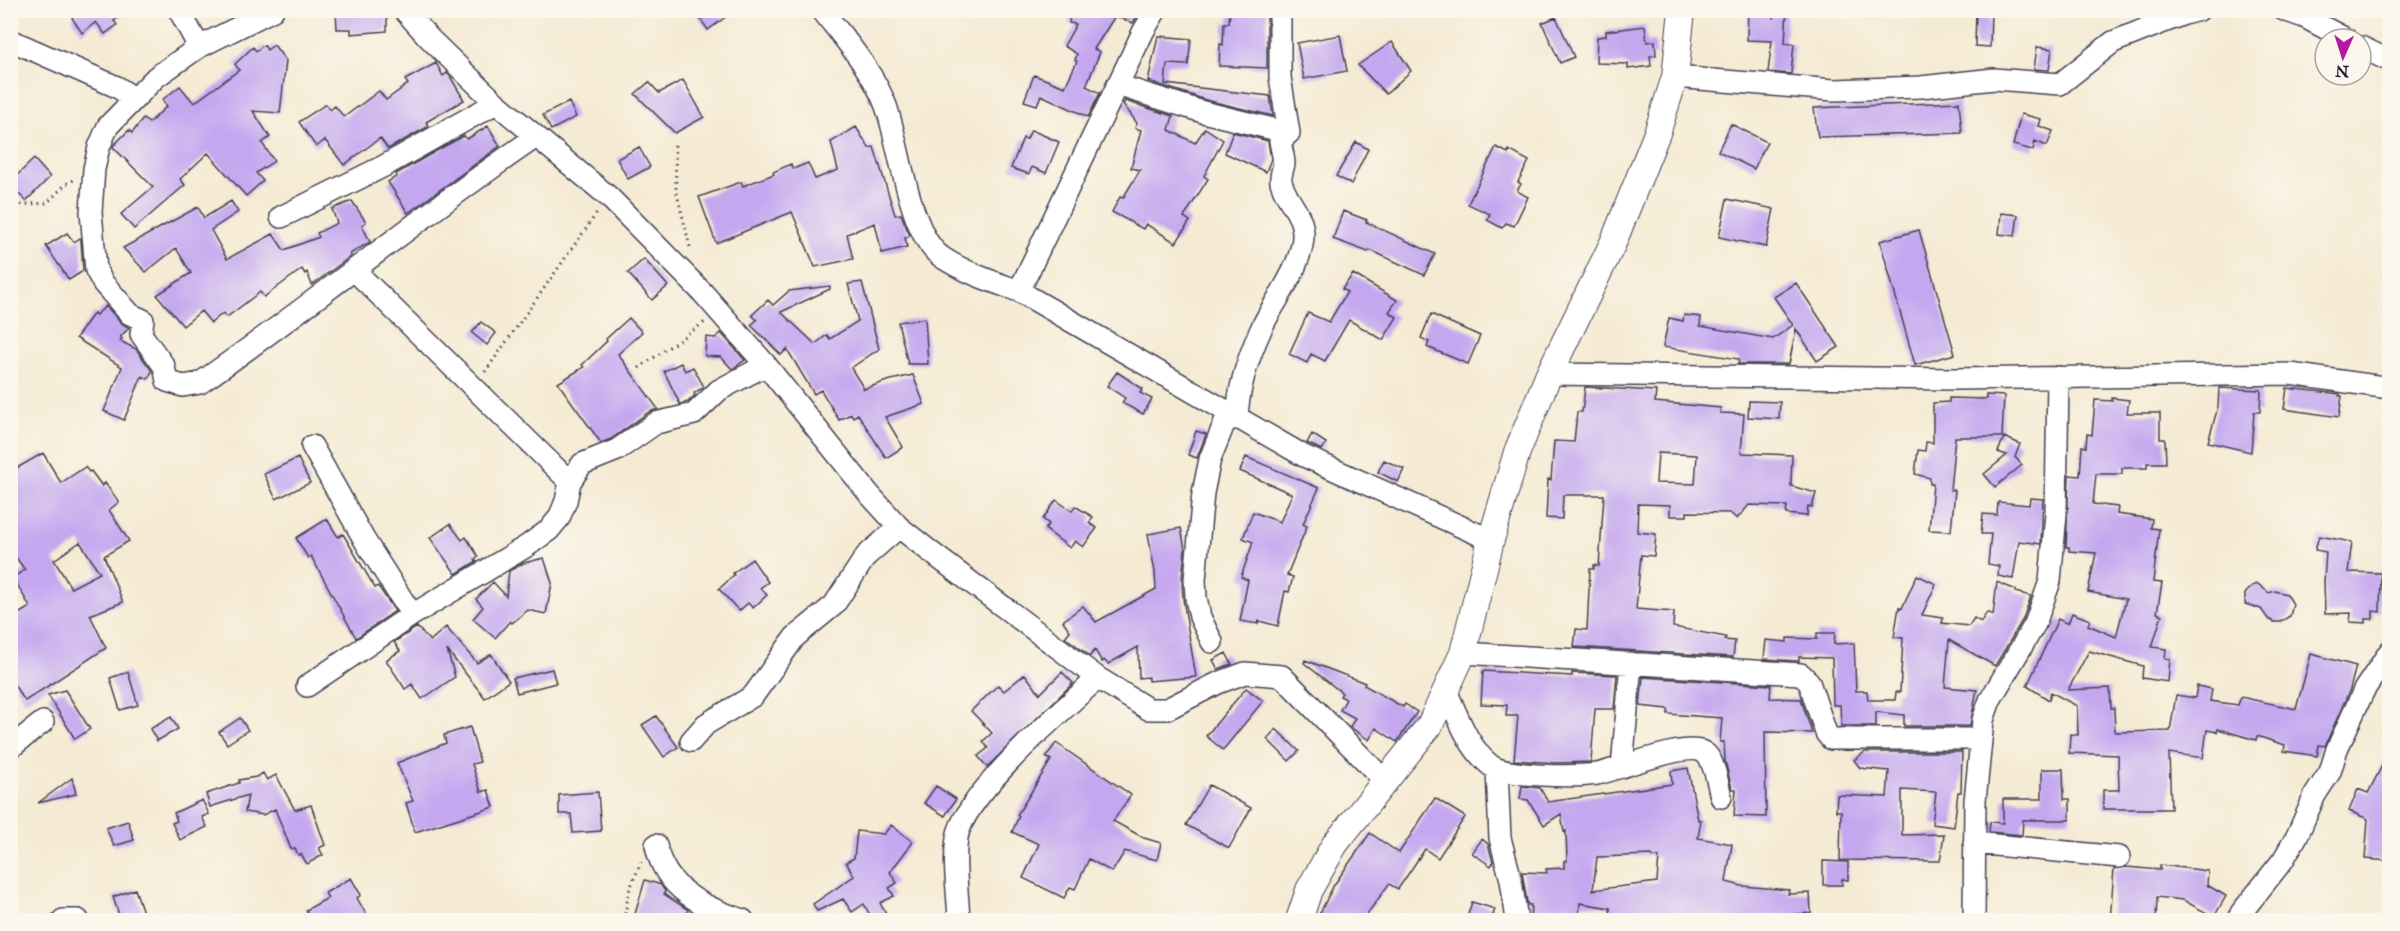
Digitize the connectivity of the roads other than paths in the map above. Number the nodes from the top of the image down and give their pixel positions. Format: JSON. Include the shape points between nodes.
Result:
{"nodes":[{"id":1,"x":179,"y":10,"type":"edge"},
{"id":2,"x":273,"y":10,"type":"edge"},
{"id":3,"x":404,"y":10,"type":"edge"},
{"id":4,"x":822,"y":10,"type":"edge"},
{"id":5,"x":1156,"y":10,"type":"edge"},
{"id":6,"x":1280,"y":10,"type":"edge"},
{"id":7,"x":1682,"y":10,"type":"edge"},
{"id":8,"x":2199,"y":10,"type":"edge"},
{"id":9,"x":2284,"y":10,"type":"edge"},
{"id":10,"x":2323,"y":27,"type":"edge"},
{"id":11,"x":10,"y":40,"type":"edge"},
{"id":12,"x":199,"y":47,"type":"junction"},
{"id":13,"x":2373,"y":53,"type":"edge"},
{"id":14,"x":2390,"y":61,"type":"edge"},
{"id":15,"x":1675,"y":77,"type":"junction"},
{"id":16,"x":1117,"y":85,"type":"junction"},
{"id":17,"x":134,"y":98,"type":"junction"},
{"id":18,"x":496,"y":103,"type":"junction"},
{"id":19,"x":1288,"y":133,"type":"junction"},
{"id":20,"x":536,"y":137,"type":"junction"},
{"id":21,"x":281,"y":217,"type":"dead end"},
{"id":22,"x":355,"y":271,"type":"junction"},
{"id":23,"x":1019,"y":291,"type":"junction"},
{"id":24,"x":765,"y":365,"type":"junction"},
{"id":25,"x":1549,"y":374,"type":"junction"},
{"id":26,"x":2058,"y":377,"type":"junction"},
{"id":27,"x":2390,"y":388,"type":"edge"},
{"id":28,"x":1233,"y":417,"type":"junction"},
{"id":29,"x":312,"y":446,"type":"dead end"},
{"id":30,"x":570,"y":482,"type":"junction"},
{"id":31,"x":899,"y":527,"type":"junction"},
{"id":32,"x":1491,"y":540,"type":"junction"},
{"id":33,"x":412,"y":615,"type":"junction"},
{"id":34,"x":1212,"y":642,"type":"dead end"},
{"id":35,"x":2390,"y":651,"type":"edge"},
{"id":36,"x":1463,"y":653,"type":"junction"},
{"id":37,"x":1631,"y":663,"type":"junction"},
{"id":38,"x":1098,"y":678,"type":"junction"},
{"id":39,"x":307,"y":686,"type":"dead end"},
{"id":40,"x":1446,"y":690,"type":"junction"},
{"id":41,"x":43,"y":722,"type":"dead end"},
{"id":42,"x":1980,"y":739,"type":"junction"},
{"id":43,"x":691,"y":741,"type":"dead end"},
{"id":44,"x":10,"y":748,"type":"edge"},
{"id":45,"x":1622,"y":767,"type":"junction"},
{"id":46,"x":1497,"y":770,"type":"junction"},
{"id":47,"x":1385,"y":781,"type":"junction"},
{"id":48,"x":1721,"y":797,"type":"dead end"},
{"id":49,"x":1974,"y":843,"type":"junction"},
{"id":50,"x":656,"y":845,"type":"road end"},
{"id":51,"x":2119,"y":857,"type":"dead end"},
{"id":52,"x":63,"y":921,"type":"edge"},
{"id":53,"x":78,"y":921,"type":"edge"},
{"id":54,"x":743,"y":921,"type":"edge"},
{"id":55,"x":959,"y":921,"type":"edge"},
{"id":56,"x":1299,"y":921,"type":"edge"},
{"id":57,"x":1516,"y":921,"type":"edge"},
{"id":58,"x":1974,"y":921,"type":"edge"},
{"id":59,"x":2239,"y":921,"type":"edge"}],
"edges":[{"from":1,"to":12,"type":"street"},
{"from":2,"to":12,"type":"street"},
{"from":3,"to":18,"type":"street"},
{"from":4,"to":23,"type":"street","via":[[867,71],[885,104],[922,236],[941,258]]},
{"from":5,"to":16,"type":"street"},
{"from":6,"to":19,"type":"street","via":[[1280,77]]},
{"from":7,"to":15,"type":"street"},
{"from":8,"to":15,"type":"street","via":[[2113,42],[2060,84],[1994,79],[1922,87],[1834,90]]},
{"from":9,"to":10,"type":"street"},
{"from":11,"to":17,"type":"street"},
{"from":12,"to":17,"type":"street"},
{"from":13,"to":14,"type":"street"},
{"from":15,"to":25,"type":"street","via":[[1613,243]]},
{"from":16,"to":19,"type":"street"},
{"from":16,"to":23,"type":"street"},
{"from":17,"to":22,"type":"street","via":[[108,126],[94,169],[91,212],[96,270],[130,314],[143,320],[141,334],[164,366],[167,381],[183,386],[200,383]]},
{"from":18,"to":20,"type":"street"},
{"from":18,"to":21,"type":"street"},
{"from":19,"to":28,"type":"street","via":[[1280,141],[1284,163],[1281,180],[1301,217],[1302,247],[1289,280],[1262,327]]},
{"from":20,"to":22,"type":"street"},
{"from":20,"to":24,"type":"street","via":[[609,197]]},
{"from":22,"to":30,"type":"street"},
{"from":23,"to":28,"type":"street"},
{"from":24,"to":30,"type":"street","via":[[719,390],[694,414],[656,423],[616,450],[582,464]]},
{"from":24,"to":31,"type":"street"},
{"from":25,"to":26,"type":"street"},
{"from":25,"to":32,"type":"street","via":[[1517,452]]},
{"from":26,"to":27,"type":"street","via":[[2290,374]]},
{"from":26,"to":42,"type":"street","via":[[2050,581],[2036,624],[1990,700]]},
{"from":28,"to":32,"type":"street","via":[[1305,456]]},
{"from":28,"to":34,"type":"street","via":[[1210,459],[1203,493],[1196,598]]},
{"from":29,"to":33,"type":"street","via":[[344,506]]},
{"from":30,"to":33,"type":"street","via":[[559,518],[549,530]]},
{"from":31,"to":38,"type":"street"},
{"from":31,"to":43,"type":"street","via":[[866,556],[834,605],[795,637],[753,696],[706,724]]},
{"from":32,"to":36,"type":"street"},
{"from":33,"to":39,"type":"street"},
{"from":35,"to":59,"type":"street","via":[[2364,690],[2330,772],[2297,836]]},
{"from":36,"to":37,"type":"street"},
{"from":36,"to":40,"type":"street"},
{"from":37,"to":42,"type":"street","via":[[1801,674],[1809,682],[1831,739]]},
{"from":37,"to":45,"type":"street"},
{"from":38,"to":47,"type":"street","via":[[1148,709],[1167,709],[1245,673],[1282,676]]},
{"from":38,"to":55,"type":"street","via":[[1010,762],[962,819],[957,837]]},
{"from":40,"to":46,"type":"street","via":[[1474,746]]},
{"from":40,"to":47,"type":"street","via":[[1430,724]]},
{"from":41,"to":44,"type":"street"},
{"from":42,"to":49,"type":"street"},
{"from":45,"to":46,"type":"street","via":[[1576,775]]},
{"from":45,"to":48,"type":"street","via":[[1672,753],[1700,750],[1707,755]]},
{"from":46,"to":57,"type":"street","via":[[1500,838]]},
{"from":47,"to":56,"type":"street","via":[[1335,844],[1309,890]]},
{"from":49,"to":51,"type":"street"},
{"from":49,"to":58,"type":"street"},
{"from":50,"to":54,"type":"street","via":[[666,872],[682,891],[703,906]]},
{"from":52,"to":53,"type":"street"}]}
